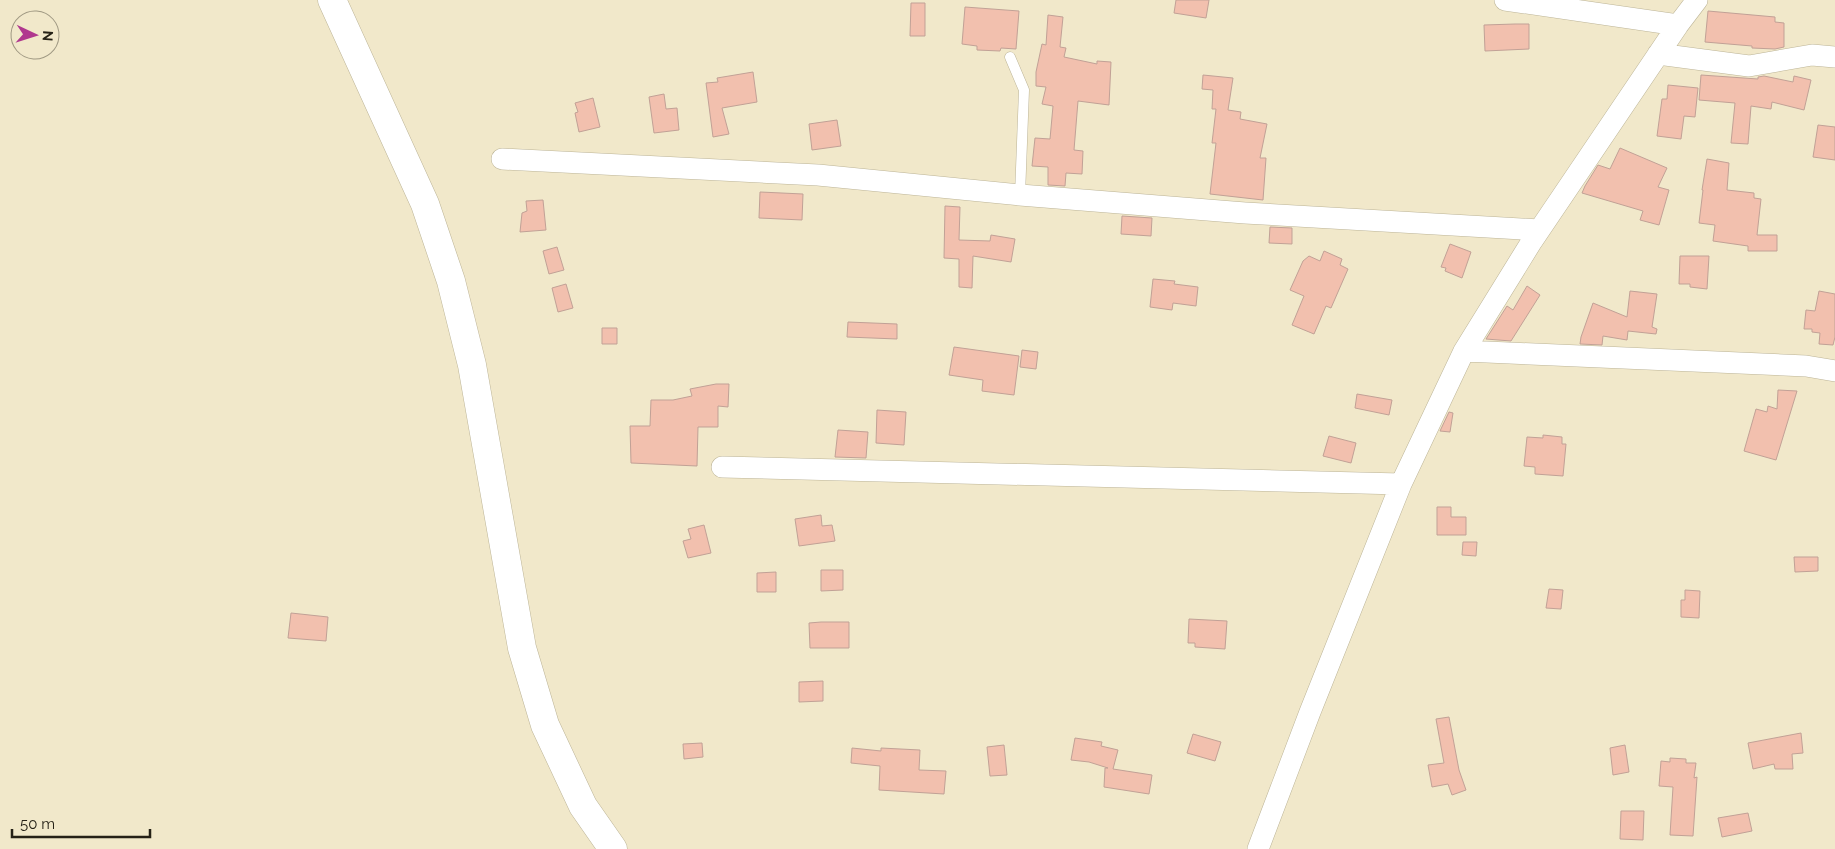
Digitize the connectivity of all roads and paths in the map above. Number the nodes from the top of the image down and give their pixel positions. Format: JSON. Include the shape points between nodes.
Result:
{"nodes":[{"id":1,"x":332,"y":0,"type":"edge"},
{"id":2,"x":1505,"y":0,"type":"edge"},
{"id":3,"x":1697,"y":0,"type":"edge"},
{"id":4,"x":1678,"y":25,"type":"junction"},
{"id":5,"x":1658,"y":54,"type":"junction"},
{"id":6,"x":1010,"y":57,"type":"dead end"},
{"id":7,"x":1835,"y":57,"type":"edge"},
{"id":8,"x":502,"y":159,"type":"dead end"},
{"id":9,"x":1020,"y":195,"type":"junction"},
{"id":10,"x":1539,"y":230,"type":"junction"},
{"id":11,"x":1464,"y":351,"type":"junction"},
{"id":12,"x":1835,"y":371,"type":"edge"},
{"id":13,"x":722,"y":467,"type":"dead end"},
{"id":14,"x":1401,"y":484,"type":"junction"},
{"id":15,"x":613,"y":849,"type":"edge"},
{"id":16,"x":1258,"y":849,"type":"edge"}],
"edges":[{"from":1,"to":15,"type":"main road","via":[[425,204],[451,281],[472,365],[522,648],[545,725],[583,806]]},
{"from":2,"to":4,"type":"street"},
{"from":3,"to":4,"type":"street"},
{"from":4,"to":5,"type":"street"},
{"from":5,"to":7,"type":"street","via":[[1749,66],[1812,55]]},
{"from":5,"to":10,"type":"street"},
{"from":6,"to":9,"type":"lane","via":[[1024,90]]},
{"from":8,"to":9,"type":"street","via":[[818,175]]},
{"from":9,"to":10,"type":"street"},
{"from":10,"to":11,"type":"street"},
{"from":11,"to":12,"type":"street","via":[[1806,366]]},
{"from":11,"to":14,"type":"street"},
{"from":13,"to":14,"type":"street"},
{"from":14,"to":16,"type":"street"}]}
